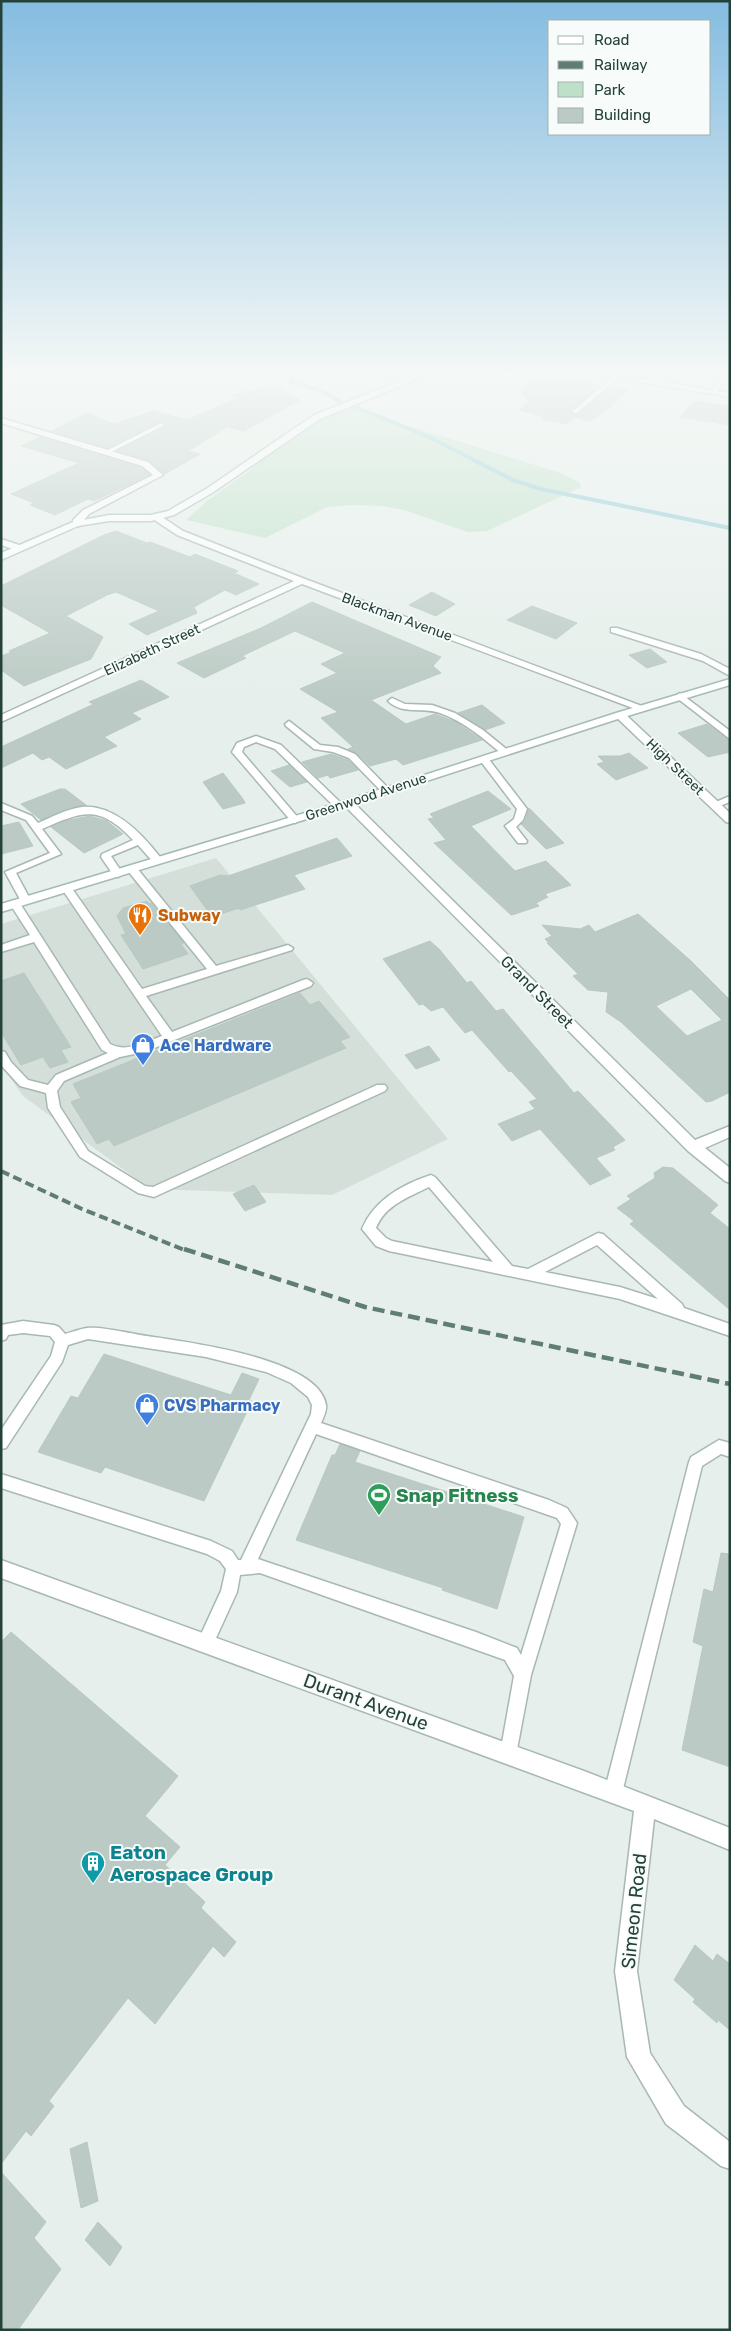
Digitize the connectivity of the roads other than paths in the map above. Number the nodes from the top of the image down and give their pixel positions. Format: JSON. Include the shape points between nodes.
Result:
{"nodes":[{"id":1,"x":142,"y":484,"type":"edge"},
{"id":2,"x":218,"y":484,"type":"edge"},
{"id":3,"x":156,"y":517,"type":"junction"},
{"id":4,"x":76,"y":524,"type":"junction"},
{"id":5,"x":1,"y":542,"type":"edge"},
{"id":6,"x":19,"y":548,"type":"junction"},
{"id":7,"x":1,"y":558,"type":"edge"},
{"id":8,"x":302,"y":581,"type":"junction"},
{"id":9,"x":614,"y":630,"type":"dead end"},
{"id":10,"x":730,"y":674,"type":"edge"},
{"id":11,"x":730,"y":682,"type":"edge"},
{"id":12,"x":680,"y":696,"type":"junction"},
{"id":13,"x":392,"y":701,"type":"dead end"},
{"id":14,"x":642,"y":708,"type":"junction"},
{"id":15,"x":620,"y":715,"type":"junction"},
{"id":16,"x":1,"y":719,"type":"edge"},
{"id":17,"x":289,"y":724,"type":"dead end"},
{"id":18,"x":730,"y":736,"type":"edge"},
{"id":19,"x":505,"y":752,"type":"junction"},
{"id":20,"x":484,"y":759,"type":"junction"},
{"id":21,"x":386,"y":791,"type":"junction"},
{"id":22,"x":730,"y":799,"type":"edge"},
{"id":23,"x":343,"y":805,"type":"junction"},
{"id":24,"x":714,"y":805,"type":"junction"},
{"id":25,"x":1,"y":806,"type":"edge"},
{"id":26,"x":295,"y":820,"type":"junction"},
{"id":27,"x":730,"y":820,"type":"edge"},
{"id":28,"x":36,"y":828,"type":"junction"},
{"id":29,"x":140,"y":841,"type":"junction"},
{"id":30,"x":522,"y":841,"type":"dead end"},
{"id":31,"x":158,"y":861,"type":"junction"},
{"id":32,"x":132,"y":869,"type":"junction"},
{"id":33,"x":6,"y":873,"type":"edge"},
{"id":34,"x":118,"y":874,"type":"junction"},
{"id":35,"x":67,"y":889,"type":"junction"},
{"id":36,"x":21,"y":902,"type":"junction"},
{"id":37,"x":1,"y":908,"type":"edge"},
{"id":38,"x":36,"y":937,"type":"junction"},
{"id":39,"x":288,"y":948,"type":"dead end"},
{"id":40,"x":1,"y":949,"type":"edge"},
{"id":41,"x":214,"y":971,"type":"junction"},
{"id":42,"x":307,"y":983,"type":"dead end"},
{"id":43,"x":139,"y":994,"type":"junction"},
{"id":44,"x":170,"y":1037,"type":"junction"},
{"id":45,"x":118,"y":1053,"type":"junction"},
{"id":46,"x":1,"y":1056,"type":"edge"},
{"id":47,"x":381,"y":1088,"type":"dead end"},
{"id":48,"x":51,"y":1090,"type":"junction"},
{"id":49,"x":730,"y":1131,"type":"edge"},
{"id":50,"x":693,"y":1147,"type":"junction"},
{"id":51,"x":730,"y":1177,"type":"edge"},
{"id":52,"x":509,"y":1271,"type":"junction"},
{"id":53,"x":528,"y":1275,"type":"junction"},
{"id":54,"x":683,"y":1313,"type":"junction"},
{"id":55,"x":730,"y":1330,"type":"edge"},
{"id":56,"x":1,"y":1335,"type":"edge"},
{"id":57,"x":62,"y":1341,"type":"junction"},
{"id":58,"x":313,"y":1427,"type":"junction"},
{"id":59,"x":1,"y":1444,"type":"edge"},
{"id":60,"x":730,"y":1450,"type":"edge"},
{"id":61,"x":1,"y":1481,"type":"edge"},
{"id":62,"x":240,"y":1568,"type":"junction"},
{"id":63,"x":1,"y":1569,"type":"edge"},
{"id":64,"x":205,"y":1643,"type":"junction"},
{"id":65,"x":523,"y":1675,"type":"junction"},
{"id":66,"x":509,"y":1754,"type":"junction"},
{"id":67,"x":613,"y":1793,"type":"junction"},
{"id":68,"x":645,"y":1807,"type":"junction"},
{"id":69,"x":730,"y":1839,"type":"edge"},
{"id":70,"x":730,"y":2157,"type":"edge"}],
"edges":[{"from":1,"to":4,"type":"street","via":[[81,516]]},
{"from":2,"to":3,"type":"street","via":[[171,512]]},
{"from":3,"to":4,"type":"street","via":[[109,518]]},
{"from":3,"to":8,"type":"street","name":"Blackman Avenue","via":[[180,533]]},
{"from":4,"to":6,"type":"street"},
{"from":5,"to":6,"type":"street"},
{"from":6,"to":7,"type":"street"},
{"from":8,"to":14,"type":"street","name":"Blackman Avenue"},
{"from":8,"to":16,"type":"street","name":"Elizabeth Street"},
{"from":9,"to":10,"type":"lane","via":[[698,655]]},
{"from":11,"to":12,"type":"street","name":"Greenwood Avenue"},
{"from":12,"to":14,"type":"street","name":"Greenwood Avenue"},
{"from":12,"to":18,"type":"lane"},
{"from":13,"to":19,"type":"lane","via":[[402,708],[433,708],[458,719]]},
{"from":14,"to":15,"type":"street","name":"Greenwood Avenue"},
{"from":15,"to":19,"type":"street","name":"Greenwood Avenue"},
{"from":15,"to":24,"type":"street","name":"High Street"},
{"from":17,"to":21,"type":"lane","via":[[317,747],[335,749],[352,756]]},
{"from":19,"to":20,"type":"street","name":"Greenwood Avenue"},
{"from":20,"to":21,"type":"street","name":"Greenwood Avenue"},
{"from":20,"to":30,"type":"lane","via":[[522,809],[518,820],[510,826]]},
{"from":21,"to":23,"type":"street","name":"Greenwood Avenue"},
{"from":22,"to":24,"type":"lane"},
{"from":23,"to":26,"type":"street","name":"Greenwood Avenue"},
{"from":23,"to":26,"type":"lane","via":[[278,747],[256,739],[240,745],[237,752]]},
{"from":23,"to":50,"type":"street","name":"Grand Street"},
{"from":24,"to":27,"type":"street","name":"High Street"},
{"from":25,"to":28,"type":"lane","via":[[29,818]]},
{"from":26,"to":31,"type":"street","name":"Greenwood Avenue"},
{"from":28,"to":29,"type":"lane","via":[[82,810],[91,811],[109,814]]},
{"from":28,"to":33,"type":"lane","via":[[56,854]]},
{"from":29,"to":31,"type":"lane"},
{"from":29,"to":34,"type":"lane","via":[[107,854]]},
{"from":31,"to":32,"type":"street","name":"Greenwood Avenue"},
{"from":32,"to":34,"type":"street","name":"Greenwood Avenue"},
{"from":32,"to":41,"type":"lane"},
{"from":33,"to":36,"type":"lane"},
{"from":34,"to":35,"type":"street","name":"Greenwood Avenue"},
{"from":35,"to":36,"type":"street","name":"Greenwood Avenue"},
{"from":35,"to":43,"type":"lane"},
{"from":36,"to":37,"type":"street","name":"Greenwood Avenue"},
{"from":36,"to":38,"type":"lane"},
{"from":38,"to":40,"type":"lane"},
{"from":38,"to":45,"type":"lane","via":[[106,1047]]},
{"from":39,"to":41,"type":"lane"},
{"from":41,"to":43,"type":"lane"},
{"from":42,"to":44,"type":"lane"},
{"from":43,"to":44,"type":"lane"},
{"from":44,"to":45,"type":"lane","via":[[140,1049]]},
{"from":45,"to":48,"type":"lane","via":[[60,1078]]},
{"from":46,"to":48,"type":"lane","via":[[24,1083]]},
{"from":47,"to":48,"type":"lane","via":[[154,1192],[142,1190],[84,1154],[54,1108]]},
{"from":49,"to":50,"type":"street"},
{"from":50,"to":51,"type":"street","name":"Grand Street"},
{"from":52,"to":52,"type":"lane","via":[[389,1246],[368,1229],[372,1218],[386,1204],[431,1180]]},
{"from":52,"to":53,"type":"lane"},
{"from":53,"to":54,"type":"lane","via":[[620,1293]]},
{"from":53,"to":54,"type":"lane","via":[[598,1238]]},
{"from":54,"to":55,"type":"lane"},
{"from":56,"to":57,"type":"lane","via":[[4,1330],[23,1327],[54,1331]]},
{"from":57,"to":58,"type":"lane","via":[[88,1333],[206,1351],[268,1367],[296,1379],[313,1393],[319,1405]]},
{"from":57,"to":59,"type":"lane","via":[[57,1358]]},
{"from":58,"to":62,"type":"lane"},
{"from":58,"to":65,"type":"lane","via":[[562,1513],[569,1523]]},
{"from":60,"to":67,"type":"lane","via":[[719,1447],[696,1462]]},
{"from":61,"to":62,"type":"lane","via":[[211,1548]]},
{"from":62,"to":64,"type":"lane"},
{"from":62,"to":65,"type":"lane","via":[[260,1566],[476,1640],[511,1654]]},
{"from":63,"to":64,"type":"street","name":"Durant Avenue"},
{"from":64,"to":66,"type":"street","name":"Durant Avenue"},
{"from":65,"to":66,"type":"lane"},
{"from":66,"to":67,"type":"street","name":"Durant Avenue"},
{"from":67,"to":68,"type":"street","name":"Durant Avenue"},
{"from":68,"to":69,"type":"street","name":"Durant Avenue"},
{"from":68,"to":70,"type":"street","name":"Simeon Road","via":[[626,1971],[639,2058],[675,2115]]}]}
